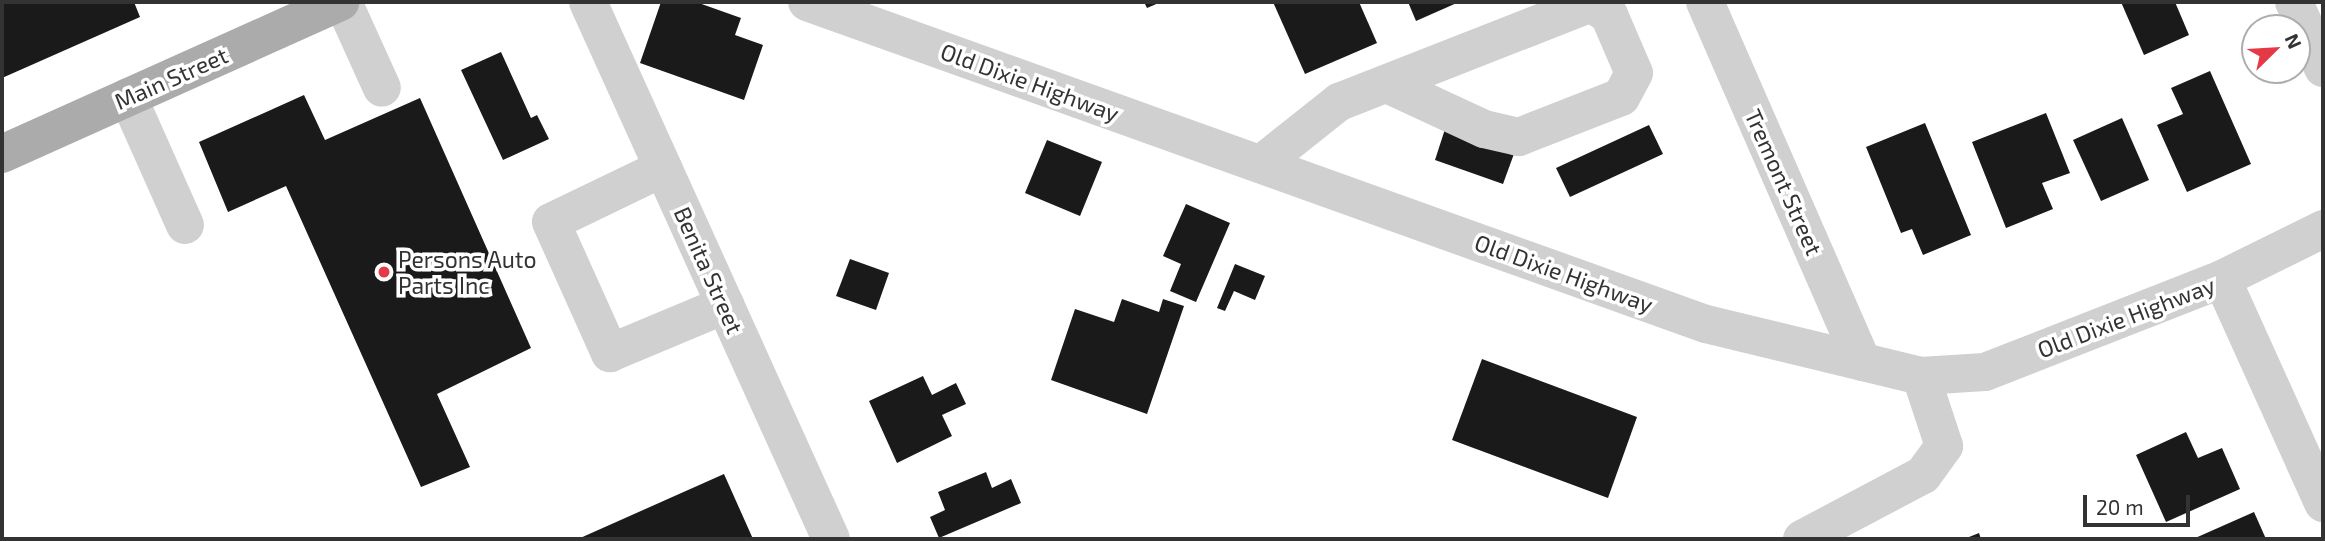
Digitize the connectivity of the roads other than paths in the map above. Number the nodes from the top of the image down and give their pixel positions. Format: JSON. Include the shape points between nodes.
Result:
{"nodes":[{"id":1,"x":588,"y":2,"type":"edge"},
{"id":2,"x":807,"y":2,"type":"edge"},
{"id":3,"x":1705,"y":2,"type":"edge"},
{"id":4,"x":2294,"y":2,"type":"edge"},
{"id":5,"x":322,"y":6,"type":"edge"},
{"id":6,"x":2323,"y":68,"type":"edge"},
{"id":7,"x":1387,"y":84,"type":"junction"},
{"id":8,"x":383,"y":88,"type":"dead end"},
{"id":9,"x":128,"y":97,"type":"junction"},
{"id":10,"x":2,"y":154,"type":"edge"},
{"id":11,"x":1261,"y":164,"type":"junction"},
{"id":12,"x":663,"y":168,"type":"junction"},
{"id":13,"x":185,"y":225,"type":"dead end"},
{"id":14,"x":2323,"y":229,"type":"edge"},
{"id":15,"x":2222,"y":279,"type":"junction"},
{"id":16,"x":725,"y":305,"type":"junction"},
{"id":17,"x":1862,"y":362,"type":"junction"},
{"id":18,"x":1921,"y":376,"type":"junction"},
{"id":19,"x":2323,"y":503,"type":"edge"},
{"id":20,"x":1841,"y":531,"type":"edge"},
{"id":21,"x":831,"y":539,"type":"edge"},
{"id":22,"x":1802,"y":539,"type":"edge"}],
"edges":[{"from":1,"to":12,"type":"street","name":"Benita Street"},
{"from":2,"to":11,"type":"street","name":"Old Dixie Highway"},
{"from":3,"to":17,"type":"street","name":"Tremont Street"},
{"from":4,"to":6,"type":"street"},
{"from":5,"to":8,"type":"street"},
{"from":5,"to":9,"type":"main road","name":"Main Street"},
{"from":7,"to":7,"type":"street","via":[[1591,3],[1609,15],[1634,73],[1621,97],[1519,137],[1484,130]]},
{"from":7,"to":11,"type":"street","via":[[1339,102]]},
{"from":9,"to":10,"type":"main road","name":"Main Street"},
{"from":9,"to":13,"type":"street"},
{"from":11,"to":17,"type":"street","name":"Old Dixie Highway","via":[[1706,324]]},
{"from":12,"to":16,"type":"street","name":"Benita Street"},
{"from":12,"to":16,"type":"street","via":[[551,222],[610,354]]},
{"from":14,"to":15,"type":"street","name":"Old Dixie Highway"},
{"from":15,"to":18,"type":"street","name":"Old Dixie Highway","via":[[1985,372]]},
{"from":15,"to":19,"type":"street"},
{"from":16,"to":21,"type":"street","name":"Benita Street"},
{"from":17,"to":18,"type":"street","name":"Old Dixie Highway"},
{"from":18,"to":20,"type":"street","via":[[1944,446],[1923,475]]},
{"from":20,"to":22,"type":"street"}]}
